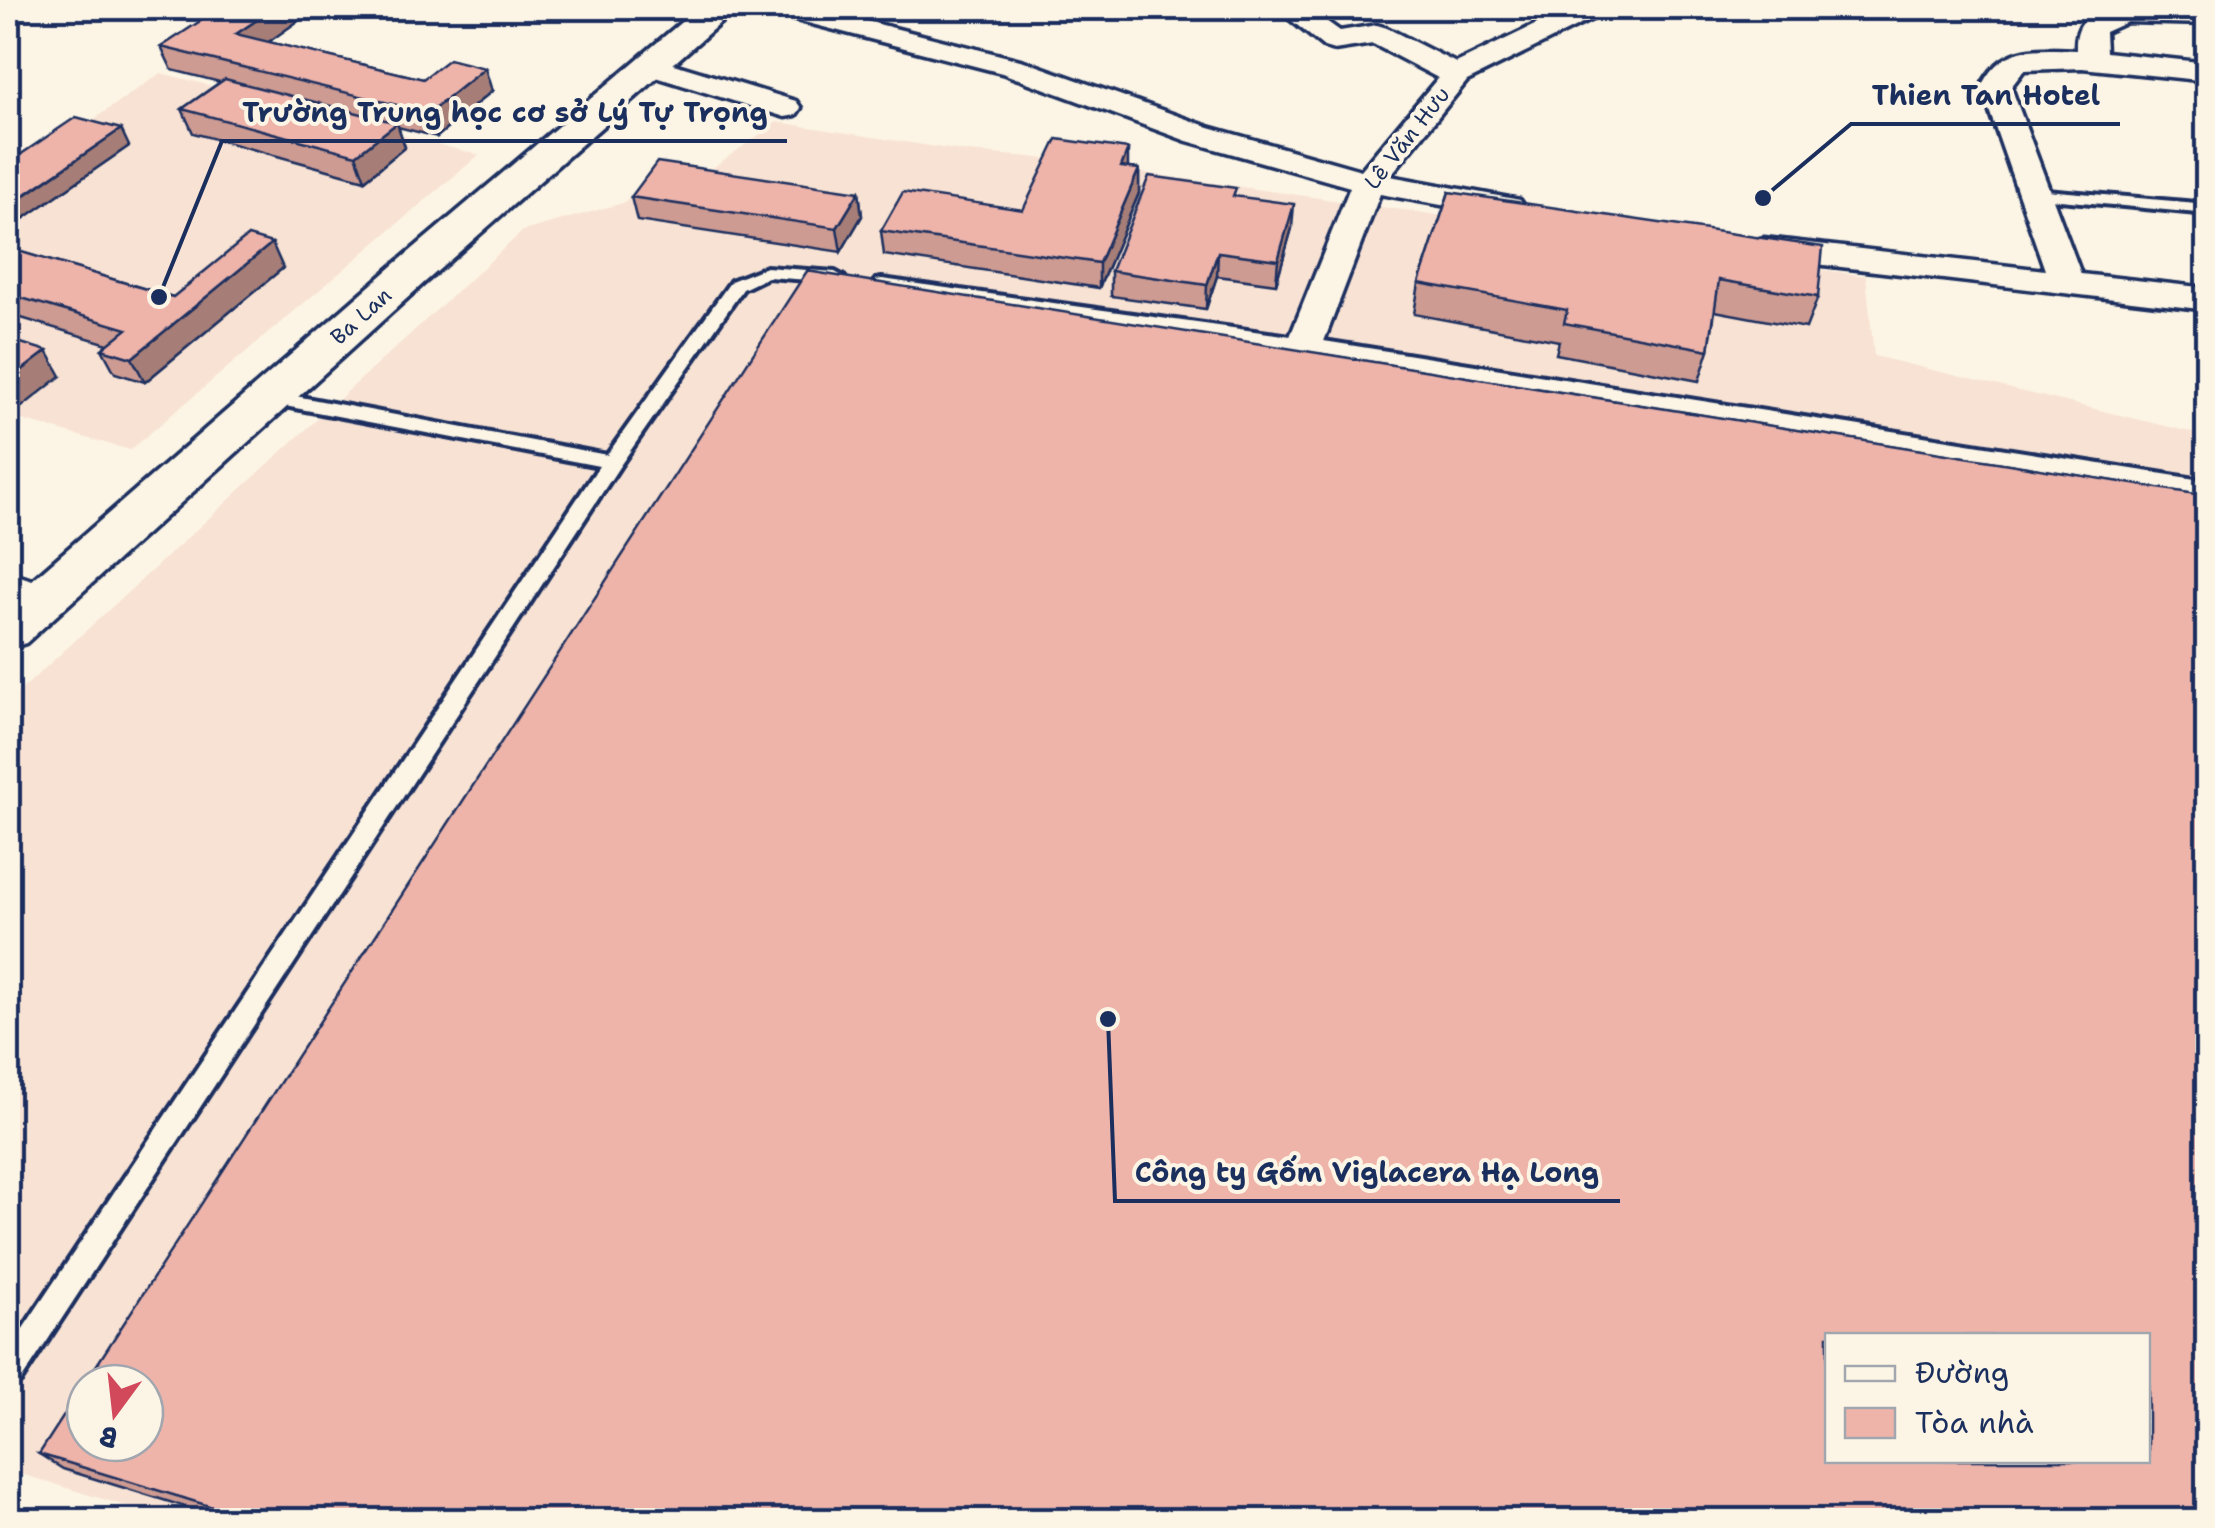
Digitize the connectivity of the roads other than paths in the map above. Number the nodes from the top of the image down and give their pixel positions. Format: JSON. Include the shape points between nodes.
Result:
{"nodes":[{"id":1,"x":719,"y":8,"type":"edge"},
{"id":2,"x":783,"y":8,"type":"edge"},
{"id":3,"x":1290,"y":8,"type":"edge"},
{"id":4,"x":1592,"y":8,"type":"edge"},
{"id":5,"x":2208,"y":15,"type":"edge"},
{"id":6,"x":2092,"y":62,"type":"junction"},
{"id":7,"x":651,"y":66,"type":"junction"},
{"id":8,"x":2208,"y":72,"type":"edge"},
{"id":9,"x":1456,"y":75,"type":"junction"},
{"id":10,"x":785,"y":108,"type":"dead end"},
{"id":11,"x":1368,"y":182,"type":"junction"},
{"id":12,"x":2034,"y":194,"type":"junction"},
{"id":13,"x":2208,"y":209,"type":"edge"},
{"id":14,"x":1542,"y":213,"type":"edge"},
{"id":15,"x":1736,"y":245,"type":"edge"},
{"id":16,"x":2066,"y":284,"type":"junction"},
{"id":17,"x":2208,"y":298,"type":"edge"},
{"id":18,"x":1305,"y":344,"type":"junction"},
{"id":19,"x":269,"y":398,"type":"junction"},
{"id":20,"x":612,"y":462,"type":"junction"},
{"id":21,"x":2208,"y":488,"type":"edge"},
{"id":22,"x":26,"y":593,"type":"edge"},
{"id":23,"x":8,"y":630,"type":"edge"},
{"id":24,"x":11,"y":1372,"type":"dead end"}],
"edges":[{"from":1,"to":7,"type":"street","name":"Ba Lan"},
{"from":2,"to":11,"type":"street","via":[[1013,67],[1198,134]]},
{"from":3,"to":9,"type":"street","via":[[1334,41],[1377,34]]},
{"from":4,"to":9,"type":"street","name":"Lê Văn Hưu"},
{"from":5,"to":6,"type":"street","via":[[2104,17],[2090,30]]},
{"from":6,"to":8,"type":"street"},
{"from":6,"to":12,"type":"street","via":[[2014,64],[1996,87]]},
{"from":7,"to":10,"type":"street"},
{"from":7,"to":19,"type":"street","name":"Ba Lan"},
{"from":9,"to":11,"type":"street","name":"Lê Văn Hưu"},
{"from":11,"to":14,"type":"street"},
{"from":11,"to":18,"type":"street","name":"Lê Văn Hưu"},
{"from":12,"to":13,"type":"lane"},
{"from":12,"to":16,"type":"street"},
{"from":15,"to":16,"type":"street"},
{"from":16,"to":17,"type":"street"},
{"from":18,"to":20,"type":"lane","via":[[766,272],[737,285]]},
{"from":18,"to":21,"type":"lane"},
{"from":19,"to":20,"type":"lane"},
{"from":19,"to":22,"type":"street","name":"Ba Lan"},
{"from":20,"to":24,"type":"lane"},
{"from":22,"to":23,"type":"street","name":"Ba Lan"}]}
